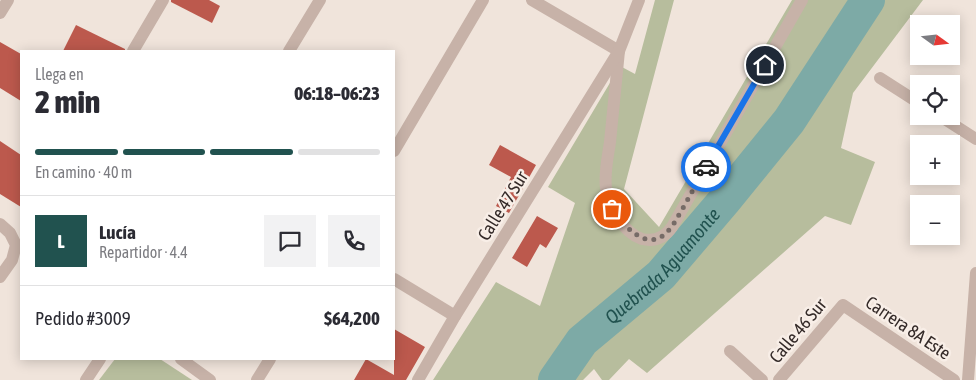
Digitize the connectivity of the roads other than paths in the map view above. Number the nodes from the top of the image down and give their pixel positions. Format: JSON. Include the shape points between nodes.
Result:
{"nodes":[{"id":1,"x":8,"y":0,"type":"edge"},
{"id":2,"x":163,"y":0,"type":"edge"},
{"id":3,"x":320,"y":0,"type":"edge"},
{"id":4,"x":483,"y":0,"type":"edge"},
{"id":5,"x":532,"y":0,"type":"edge"},
{"id":6,"x":639,"y":0,"type":"edge"},
{"id":7,"x":802,"y":0,"type":"edge"},
{"id":8,"x":0,"y":13,"type":"edge"},
{"id":9,"x":134,"y":50,"type":"edge"},
{"id":10,"x":290,"y":50,"type":"edge"},
{"id":11,"x":619,"y":51,"type":"junction"},
{"id":12,"x":880,"y":78,"type":"dead end"},
{"id":13,"x":910,"y":97,"type":"edge"},
{"id":14,"x":954,"y":125,"type":"edge"},
{"id":15,"x":976,"y":139,"type":"edge"},
{"id":16,"x":395,"y":148,"type":"edge"},
{"id":17,"x":0,"y":224,"type":"edge"},
{"id":18,"x":19,"y":243,"type":"edge"},
{"id":19,"x":976,"y":273,"type":"edge"},
{"id":20,"x":0,"y":277,"type":"edge"},
{"id":21,"x":395,"y":280,"type":"edge"},
{"id":22,"x":843,"y":305,"type":"joint"},
{"id":23,"x":455,"y":316,"type":"junction"},
{"id":24,"x":730,"y":351,"type":"dead end"},
{"id":25,"x":99,"y":360,"type":"edge"},
{"id":26,"x":182,"y":360,"type":"edge"},
{"id":27,"x":269,"y":360,"type":"edge"},
{"id":28,"x":86,"y":380,"type":"edge"},
{"id":29,"x":210,"y":380,"type":"edge"},
{"id":30,"x":258,"y":380,"type":"edge"},
{"id":31,"x":418,"y":380,"type":"edge"},
{"id":32,"x":762,"y":380,"type":"edge"},
{"id":33,"x":779,"y":380,"type":"edge"},
{"id":34,"x":954,"y":380,"type":"edge"},
{"id":35,"x":968,"y":380,"type":"edge"}],
"edges":[{"from":1,"to":8,"type":"street"},
{"from":2,"to":9,"type":"street"},
{"from":3,"to":10,"type":"street"},
{"from":4,"to":16,"type":"street"},
{"from":5,"to":11,"type":"street"},
{"from":6,"to":11,"type":"street","name":"Calle 47 Sur"},
{"from":7,"to":11,"type":"street","name":"Calle 47 Sur","via":[[672,227],[660,238],[647,240],[636,235],[619,219],[612,209],[606,186]]},
{"from":11,"to":23,"type":"street","name":"Calle 47 Sur"},
{"from":12,"to":13,"type":"street"},
{"from":14,"to":15,"type":"street"},
{"from":17,"to":18,"type":"street"},
{"from":18,"to":20,"type":"street"},
{"from":19,"to":35,"type":"street"},
{"from":21,"to":23,"type":"street"},
{"from":22,"to":33,"type":"street","name":"Calle 46 Sur"},
{"from":22,"to":34,"type":"street","name":"Carrera 8A Este"},
{"from":23,"to":31,"type":"street","name":"Calle 47 Sur"},
{"from":24,"to":32,"type":"street"},
{"from":25,"to":28,"type":"street"},
{"from":26,"to":29,"type":"street"},
{"from":27,"to":30,"type":"street"}]}
